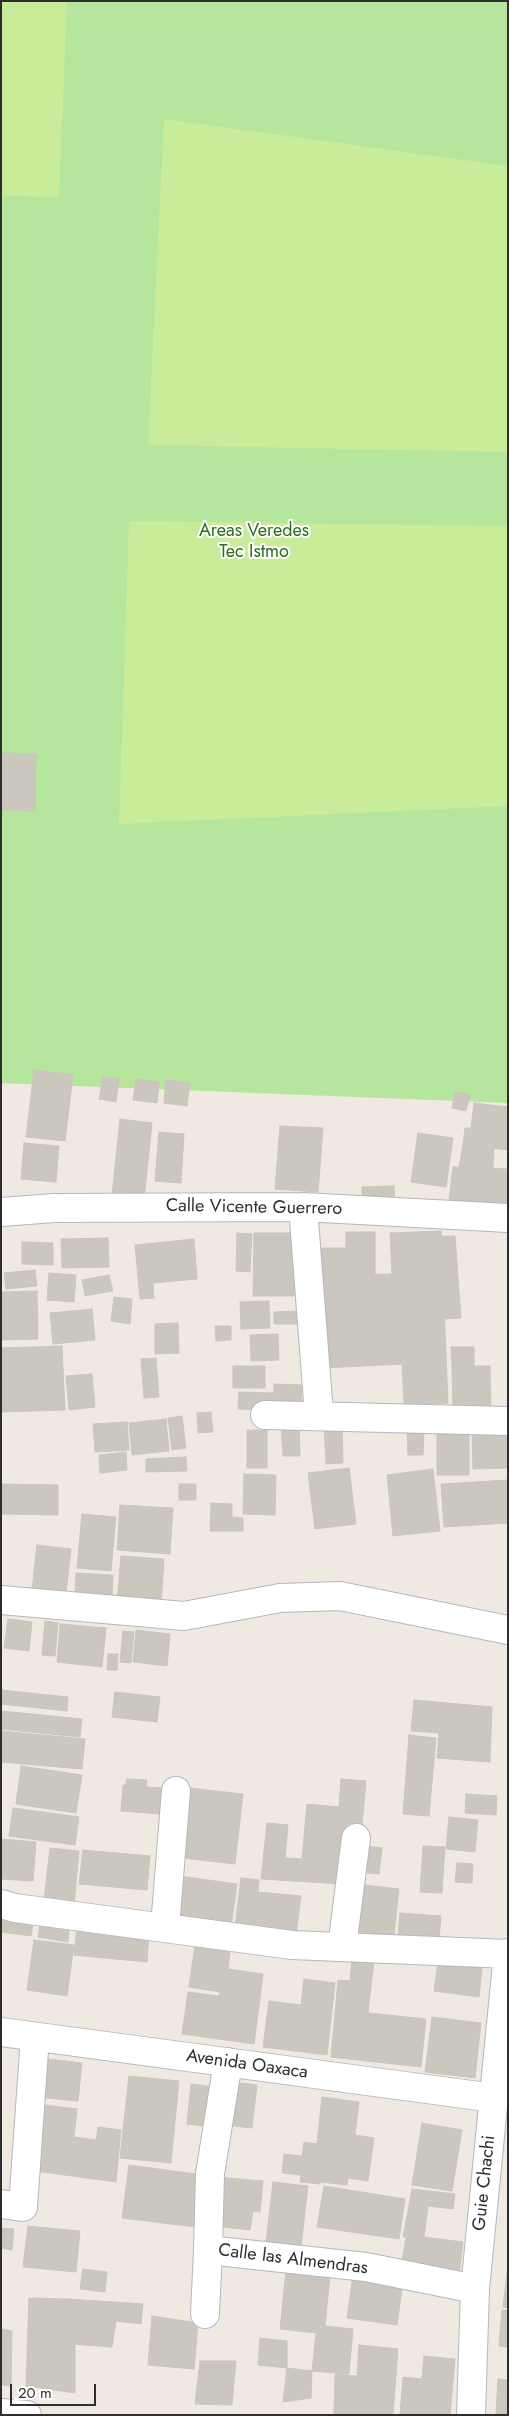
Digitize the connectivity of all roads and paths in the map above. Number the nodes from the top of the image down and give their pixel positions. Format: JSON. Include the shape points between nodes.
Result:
{"nodes":[{"id":1,"x":303,"y":1207,"type":"junction"},
{"id":2,"x":1,"y":1212,"type":"edge"},
{"id":3,"x":508,"y":1218,"type":"edge"},
{"id":4,"x":319,"y":1414,"type":"junction"},
{"id":5,"x":265,"y":1415,"type":"dead end"},
{"id":6,"x":508,"y":1421,"type":"edge"},
{"id":7,"x":1,"y":1600,"type":"edge"},
{"id":8,"x":508,"y":1630,"type":"edge"},
{"id":9,"x":176,"y":1791,"type":"dead end"},
{"id":10,"x":356,"y":1838,"type":"dead end"},
{"id":11,"x":1,"y":1904,"type":"edge"},
{"id":12,"x":165,"y":1927,"type":"junction"},
{"id":13,"x":342,"y":1947,"type":"junction"},
{"id":14,"x":508,"y":1954,"type":"edge"},
{"id":15,"x":1,"y":2032,"type":"edge"},
{"id":16,"x":36,"y":2037,"type":"junction"},
{"id":17,"x":228,"y":2062,"type":"junction"},
{"id":18,"x":494,"y":2098,"type":"junction"},
{"id":19,"x":12,"y":2206,"type":"edge"},
{"id":20,"x":208,"y":2250,"type":"junction"},
{"id":21,"x":475,"y":2289,"type":"junction"},
{"id":22,"x":205,"y":2314,"type":"dead end"},
{"id":23,"x":1,"y":2413,"type":"edge"},
{"id":24,"x":27,"y":2415,"type":"edge"},
{"id":25,"x":471,"y":2415,"type":"edge"}],
"edges":[{"from":1,"to":2,"type":"street","name":"Calle Vicente Guerrero","via":[[54,1208]]},
{"from":1,"to":3,"type":"street","name":"Calle Vicente Guerrero"},
{"from":1,"to":4,"type":"street"},
{"from":4,"to":5,"type":"street"},
{"from":4,"to":6,"type":"street"},
{"from":7,"to":8,"type":"street","via":[[184,1616],[280,1598],[340,1596]]},
{"from":9,"to":12,"type":"street"},
{"from":10,"to":13,"type":"street"},
{"from":11,"to":12,"type":"street"},
{"from":12,"to":13,"type":"street","via":[[292,1945]]},
{"from":13,"to":14,"type":"street"},
{"from":14,"to":18,"type":"street","name":"Guie Chachi"},
{"from":15,"to":16,"type":"street","name":"Avenida Oaxaca"},
{"from":16,"to":17,"type":"street","name":"Avenida Oaxaca"},
{"from":16,"to":19,"type":"street"},
{"from":17,"to":18,"type":"street","name":"Avenida Oaxaca"},
{"from":17,"to":20,"type":"street","name":"Calle las Almendras","via":[[210,2174]]},
{"from":18,"to":21,"type":"street","name":"Guie Chachi"},
{"from":20,"to":21,"type":"street","name":"Calle las Almendras","via":[[366,2268]]},
{"from":20,"to":22,"type":"street"},
{"from":21,"to":25,"type":"street","name":"Guie Chachi"},
{"from":23,"to":24,"type":"street"}]}
